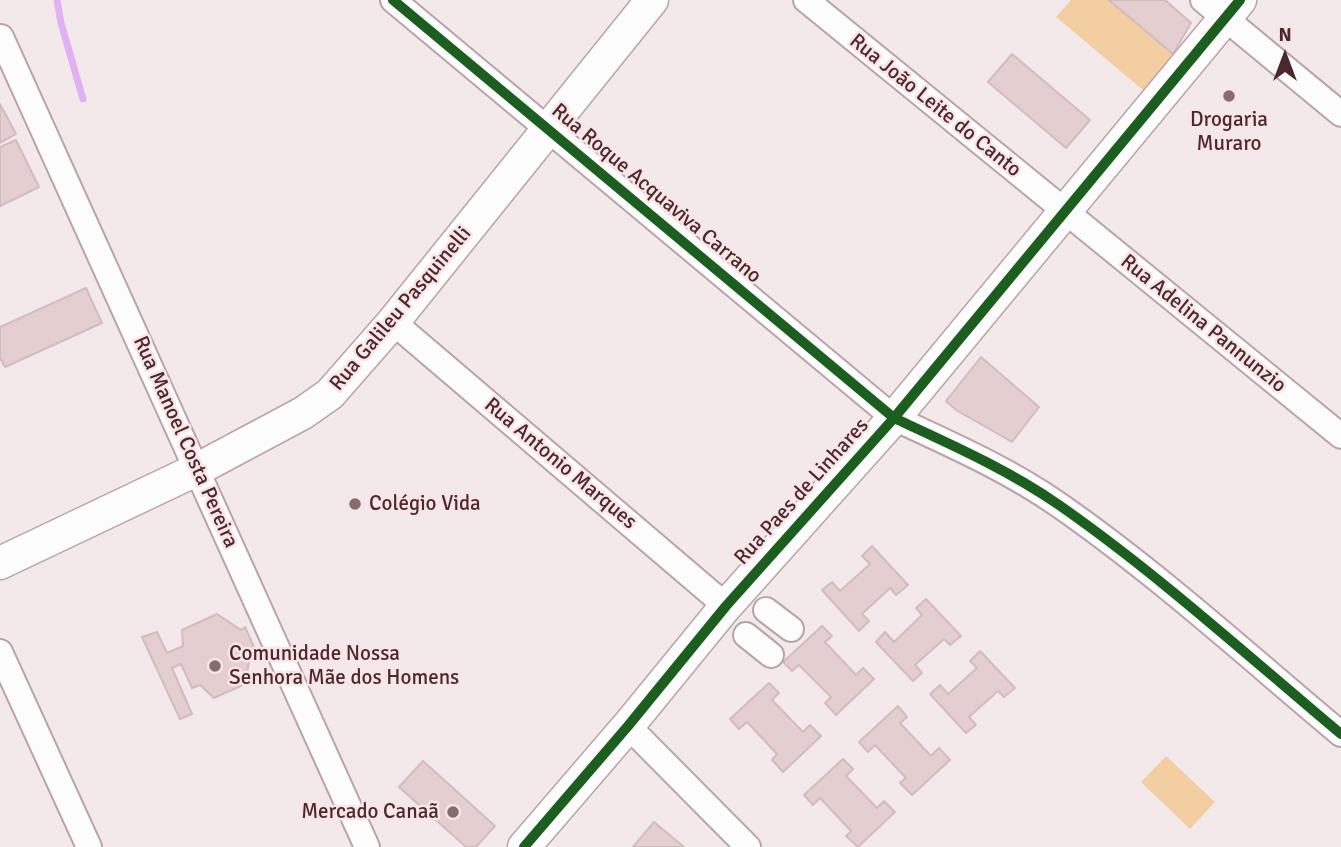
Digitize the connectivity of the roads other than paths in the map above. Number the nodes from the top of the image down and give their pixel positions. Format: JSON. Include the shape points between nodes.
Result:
{"nodes":[{"id":1,"x":394,"y":0,"type":"edge"},
{"id":2,"x":652,"y":0,"type":"edge"},
{"id":3,"x":806,"y":0,"type":"edge"},
{"id":4,"x":1223,"y":6,"type":"edge"},
{"id":5,"x":1,"y":37,"type":"edge"},
{"id":6,"x":1341,"y":114,"type":"edge"},
{"id":7,"x":549,"y":130,"type":"junction"},
{"id":8,"x":1065,"y":212,"type":"junction"},
{"id":9,"x":393,"y":322,"type":"junction"},
{"id":10,"x":894,"y":418,"type":"junction"},
{"id":11,"x":1341,"y":436,"type":"edge"},
{"id":12,"x":198,"y":469,"type":"junction"},
{"id":13,"x":0,"y":563,"type":"edge"},
{"id":14,"x":726,"y":606,"type":"junction"},
{"id":15,"x":766,"y":610,"type":"dead end"},
{"id":16,"x":791,"y":629,"type":"dead end"},
{"id":17,"x":746,"y":635,"type":"dead end"},
{"id":18,"x":0,"y":652,"type":"edge"},
{"id":19,"x":771,"y":655,"type":"dead end"},
{"id":20,"x":628,"y":726,"type":"junction"},
{"id":21,"x":1341,"y":734,"type":"edge"},
{"id":22,"x":89,"y":847,"type":"edge"},
{"id":23,"x":367,"y":847,"type":"edge"},
{"id":24,"x":524,"y":847,"type":"edge"},
{"id":25,"x":748,"y":847,"type":"edge"}],
"edges":[{"from":1,"to":7,"type":"street","name":"Rua Roque Acquaviva Carrano"},
{"from":2,"to":7,"type":"street","name":"Rua Galileu Pasquinelli"},
{"from":3,"to":8,"type":"street","name":"Rua João Leite do Canto"},
{"from":4,"to":6,"type":"street"},
{"from":4,"to":8,"type":"street","name":"Rua Paes de Linhares"},
{"from":5,"to":12,"type":"street","name":"Rua Manoel Costa Pereira"},
{"from":7,"to":9,"type":"street","name":"Rua Galileu Pasquinelli"},
{"from":7,"to":10,"type":"street","name":"Rua Roque Acquaviva Carrano"},
{"from":8,"to":10,"type":"street","name":"Rua Paes de Linhares"},
{"from":8,"to":11,"type":"street","name":"Rua Adelina Pannunzio"},
{"from":9,"to":12,"type":"street","name":"Rua Galileu Pasquinelli","via":[[330,394]]},
{"from":9,"to":14,"type":"street","name":"Rua Antonio Marques"},
{"from":10,"to":14,"type":"street","name":"Rua Paes de Linhares"},
{"from":10,"to":21,"type":"street","name":"Rua Roque Acquaviva Carrano","via":[[1058,504],[1143,568]]},
{"from":12,"to":13,"type":"street","name":"Rua Galileu Pasquinelli"},
{"from":12,"to":23,"type":"street","name":"Rua Manoel Costa Pereira"},
{"from":14,"to":20,"type":"street","name":"Rua Paes de Linhares"},
{"from":15,"to":16,"type":"street"},
{"from":17,"to":19,"type":"street"},
{"from":18,"to":22,"type":"street"},
{"from":20,"to":24,"type":"street","name":"Rua Paes de Linhares"},
{"from":20,"to":25,"type":"street"}]}
